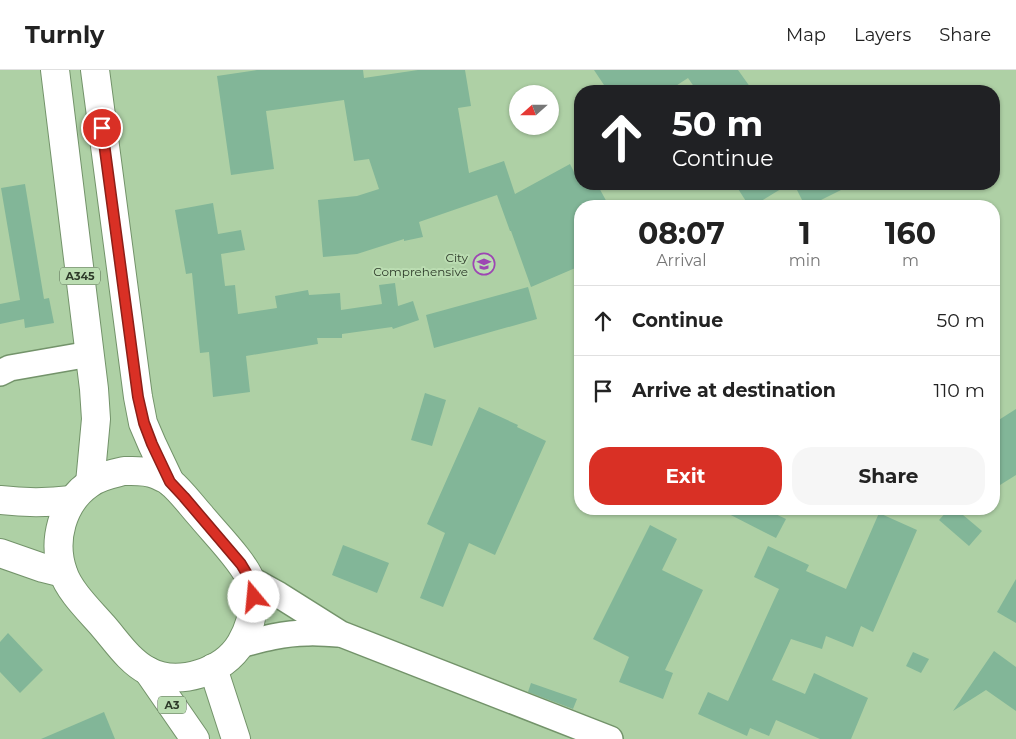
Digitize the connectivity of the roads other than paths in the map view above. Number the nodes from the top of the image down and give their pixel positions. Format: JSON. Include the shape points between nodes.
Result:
{"nodes":[{"id":1,"x":55,"y":70,"type":"edge"},
{"id":2,"x":95,"y":70,"type":"edge"},
{"id":3,"x":90,"y":354,"type":"junction"},
{"id":4,"x":0,"y":373,"type":"edge"},
{"id":5,"x":170,"y":482,"type":"junction"},
{"id":6,"x":81,"y":492,"type":"junction"},
{"id":7,"x":0,"y":500,"type":"edge"},
{"id":8,"x":0,"y":553,"type":"edge"},
{"id":9,"x":63,"y":573,"type":"junction"},
{"id":10,"x":250,"y":579,"type":"junction"},
{"id":11,"x":341,"y":634,"type":"junction"},
{"id":12,"x":240,"y":645,"type":"junction"},
{"id":13,"x":213,"y":668,"type":"junction"},
{"id":14,"x":148,"y":671,"type":"junction"},
{"id":15,"x":195,"y":739,"type":"edge"},
{"id":16,"x":236,"y":739,"type":"edge"},
{"id":17,"x":610,"y":739,"type":"edge"}],
"edges":[{"from":1,"to":3,"type":"highway","number":"A345"},
{"from":2,"to":5,"type":"highway","via":[[138,397],[146,430]]},
{"from":3,"to":4,"type":"street","via":[[10,368]]},
{"from":3,"to":6,"type":"highway","number":"A345","via":[[96,418]]},
{"from":5,"to":6,"type":"highway","number":"A3","via":[[140,470],[124,471],[106,475]]},
{"from":5,"to":10,"type":"highway","number":"A3","via":[[228,548]]},
{"from":6,"to":7,"type":"highway","number":"A3","via":[[44,503]]},
{"from":6,"to":9,"type":"highway","number":"A3","via":[[61,525],[58,541]]},
{"from":8,"to":9,"type":"highway"},
{"from":9,"to":14,"type":"highway","number":"A3","via":[[131,660]]},
{"from":10,"to":11,"type":"street"},
{"from":10,"to":12,"type":"highway","number":"A3","via":[[254,597],[252,614]]},
{"from":11,"to":12,"type":"street","via":[[288,634]]},
{"from":11,"to":17,"type":"street"},
{"from":12,"to":13,"type":"highway","number":"A3","via":[[230,658]]},
{"from":13,"to":14,"type":"highway","number":"A3","via":[[178,678],[162,677]]},
{"from":13,"to":16,"type":"highway"},
{"from":14,"to":15,"type":"highway","number":"A3"}]}
